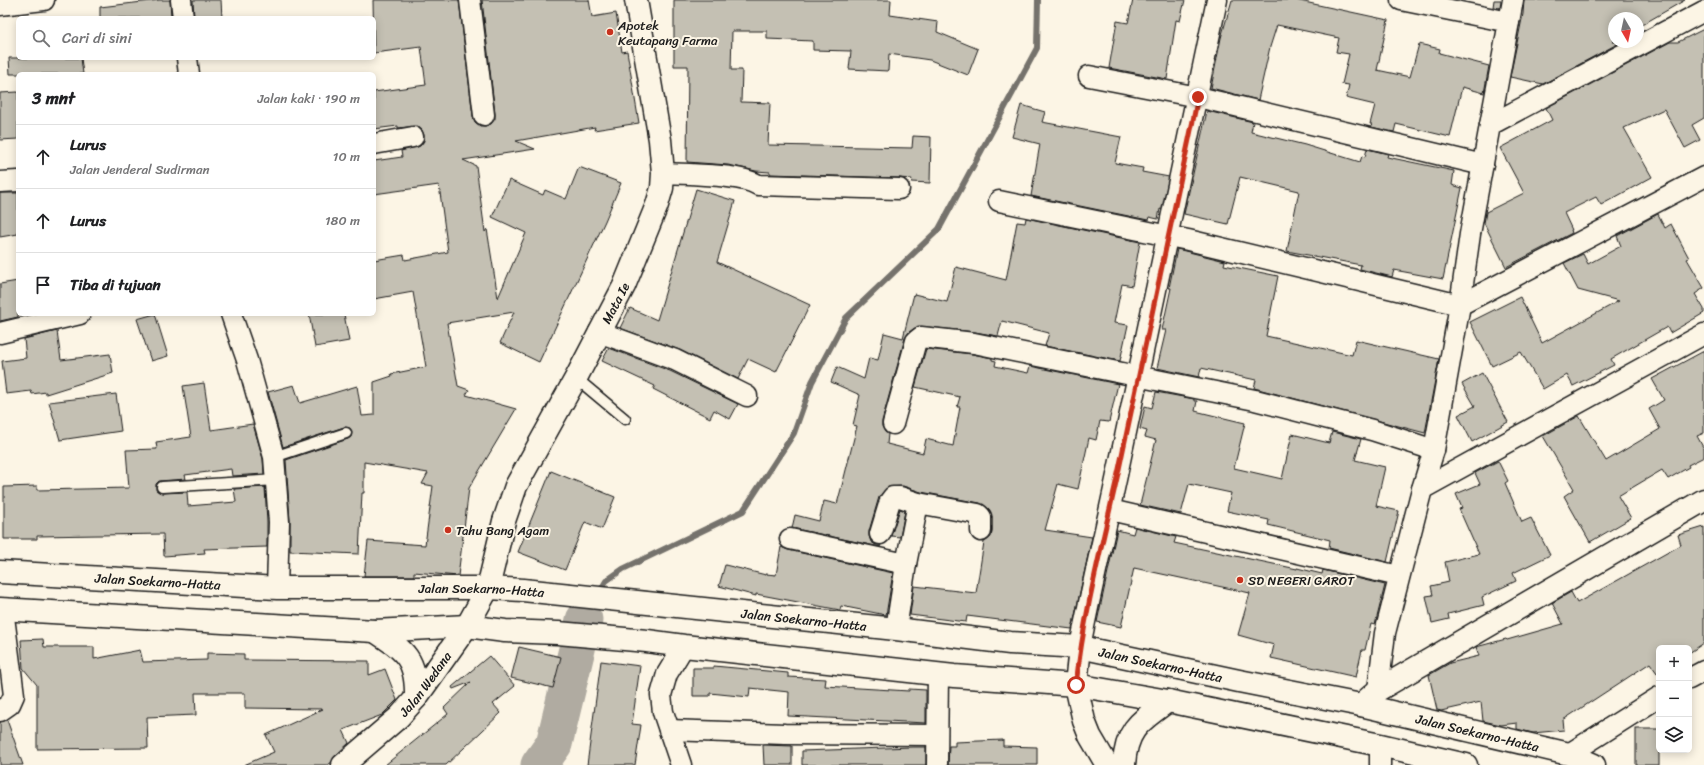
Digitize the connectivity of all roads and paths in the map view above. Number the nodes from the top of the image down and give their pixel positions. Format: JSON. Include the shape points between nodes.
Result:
{"nodes":[{"id":1,"x":44,"y":0,"type":"edge"},
{"id":2,"x":181,"y":0,"type":"edge"},
{"id":3,"x":470,"y":0,"type":"edge"},
{"id":4,"x":636,"y":0,"type":"edge"},
{"id":5,"x":1217,"y":0,"type":"edge"},
{"id":6,"x":1401,"y":0,"type":"edge"},
{"id":7,"x":1513,"y":0,"type":"edge"},
{"id":8,"x":0,"y":5,"type":"edge"},
{"id":9,"x":1704,"y":11,"type":"edge"},
{"id":10,"x":183,"y":16,"type":"edge"},
{"id":11,"x":1509,"y":22,"type":"junction"},
{"id":12,"x":187,"y":60,"type":"edge"},
{"id":13,"x":189,"y":72,"type":"edge"},
{"id":14,"x":1089,"y":76,"type":"dead end"},
{"id":15,"x":1198,"y":97,"type":"junction"},
{"id":16,"x":484,"y":115,"type":"dead end"},
{"id":17,"x":1490,"y":125,"type":"junction"},
{"id":18,"x":413,"y":138,"type":"dead end"},
{"id":19,"x":376,"y":144,"type":"edge"},
{"id":20,"x":1483,"y":165,"type":"junction"},
{"id":21,"x":663,"y":173,"type":"junction"},
{"id":22,"x":1704,"y":177,"type":"edge"},
{"id":23,"x":16,"y":180,"type":"edge"},
{"id":24,"x":0,"y":182,"type":"edge"},
{"id":25,"x":899,"y":189,"type":"dead end"},
{"id":26,"x":999,"y":201,"type":"dead end"},
{"id":27,"x":1168,"y":235,"type":"junction"},
{"id":28,"x":1460,"y":305,"type":"junction"},
{"id":29,"x":72,"y":316,"type":"edge"},
{"id":30,"x":232,"y":316,"type":"edge"},
{"id":31,"x":599,"y":332,"type":"junction"},
{"id":32,"x":0,"y":333,"type":"edge"},
{"id":33,"x":1704,"y":334,"type":"edge"},
{"id":34,"x":1138,"y":377,"type":"junction"},
{"id":35,"x":576,"y":378,"type":"junction"},
{"id":36,"x":747,"y":396,"type":"dead end"},
{"id":37,"x":625,"y":419,"type":"dead end"},
{"id":38,"x":893,"y":424,"type":"dead end"},
{"id":39,"x":346,"y":434,"type":"dead end"},
{"id":40,"x":1434,"y":450,"type":"junction"},
{"id":41,"x":274,"y":457,"type":"junction"},
{"id":42,"x":276,"y":480,"type":"junction"},
{"id":43,"x":162,"y":487,"type":"dead end"},
{"id":44,"x":1422,"y":489,"type":"junction"},
{"id":45,"x":1704,"y":500,"type":"edge"},
{"id":46,"x":918,"y":503,"type":"junction"},
{"id":47,"x":1110,"y":510,"type":"junction"},
{"id":48,"x":981,"y":531,"type":"dead end"},
{"id":49,"x":880,"y":534,"type":"dead end"},
{"id":50,"x":790,"y":539,"type":"dead end"},
{"id":51,"x":906,"y":564,"type":"junction"},
{"id":52,"x":0,"y":572,"type":"edge"},
{"id":53,"x":1399,"y":576,"type":"junction"},
{"id":54,"x":277,"y":588,"type":"junction"},
{"id":55,"x":488,"y":588,"type":"junction"},
{"id":56,"x":2,"y":609,"type":"edge"},
{"id":57,"x":467,"y":626,"type":"junction"},
{"id":58,"x":896,"y":629,"type":"junction"},
{"id":59,"x":375,"y":631,"type":"junction"},
{"id":60,"x":684,"y":646,"type":"junction"},
{"id":61,"x":1080,"y":647,"type":"junction"},
{"id":62,"x":1704,"y":671,"type":"edge"},
{"id":63,"x":938,"y":674,"type":"junction"},
{"id":64,"x":1692,"y":678,"type":"edge"},
{"id":65,"x":1076,"y":685,"type":"junction"},
{"id":66,"x":1378,"y":690,"type":"junction"},
{"id":67,"x":416,"y":698,"type":"junction"},
{"id":68,"x":1656,"y":698,"type":"edge"},
{"id":69,"x":1168,"y":701,"type":"junction"},
{"id":70,"x":1361,"y":705,"type":"junction"},
{"id":71,"x":0,"y":711,"type":"edge"},
{"id":72,"x":669,"y":730,"type":"junction"},
{"id":73,"x":936,"y":735,"type":"junction"},
{"id":74,"x":1569,"y":754,"type":"junction"},
{"id":75,"x":1380,"y":755,"type":"edge"},
{"id":76,"x":343,"y":765,"type":"edge"},
{"id":77,"x":681,"y":765,"type":"edge"},
{"id":78,"x":936,"y":765,"type":"edge"},
{"id":79,"x":1107,"y":765,"type":"edge"},
{"id":80,"x":1124,"y":765,"type":"edge"},
{"id":81,"x":1466,"y":765,"type":"edge"},
{"id":82,"x":1594,"y":765,"type":"edge"}],
"edges":[{"from":1,"to":8,"type":"street"},
{"from":2,"to":10,"type":"street"},
{"from":3,"to":16,"type":"street"},
{"from":4,"to":21,"type":"main road","name":"Mata Ie","via":[[660,140]]},
{"from":5,"to":15,"type":"street"},
{"from":6,"to":11,"type":"street"},
{"from":7,"to":11,"type":"street"},
{"from":9,"to":17,"type":"street"},
{"from":11,"to":17,"type":"street"},
{"from":12,"to":13,"type":"street"},
{"from":14,"to":15,"type":"street"},
{"from":15,"to":20,"type":"street"},
{"from":15,"to":27,"type":"street"},
{"from":17,"to":20,"type":"street"},
{"from":18,"to":19,"type":"street"},
{"from":20,"to":28,"type":"street"},
{"from":21,"to":25,"type":"street","via":[[735,178],[758,185]]},
{"from":21,"to":31,"type":"main road","name":"Mata Ie","via":[[662,188],[654,212],[624,286]]},
{"from":22,"to":28,"type":"street"},
{"from":23,"to":24,"type":"street"},
{"from":26,"to":27,"type":"street"},
{"from":27,"to":28,"type":"street"},
{"from":27,"to":34,"type":"street"},
{"from":28,"to":40,"type":"street"},
{"from":29,"to":32,"type":"street"},
{"from":30,"to":41,"type":"street"},
{"from":31,"to":35,"type":"main road","name":"Mata Ie"},
{"from":31,"to":36,"type":"street","via":[[675,360]]},
{"from":33,"to":44,"type":"street"},
{"from":34,"to":38,"type":"street","via":[[974,343],[921,337],[916,341]]},
{"from":34,"to":40,"type":"street","via":[[1269,404],[1372,430]]},
{"from":34,"to":47,"type":"street"},
{"from":35,"to":37,"type":"lane"},
{"from":35,"to":55,"type":"main road","name":"Mata Ie","via":[[516,486],[504,521]]},
{"from":39,"to":41,"type":"lane"},
{"from":40,"to":44,"type":"street"},
{"from":41,"to":42,"type":"street"},
{"from":42,"to":43,"type":"lane"},
{"from":42,"to":54,"type":"street","via":[[279,522]]},
{"from":44,"to":53,"type":"street"},
{"from":45,"to":66,"type":"main road"},
{"from":46,"to":48,"type":"street","via":[[978,514],[981,517]]},
{"from":46,"to":49,"type":"street","via":[[893,497]]},
{"from":46,"to":51,"type":"street"},
{"from":47,"to":53,"type":"street"},
{"from":47,"to":61,"type":"street"},
{"from":50,"to":51,"type":"street"},
{"from":51,"to":58,"type":"street"},
{"from":52,"to":54,"type":"main road","name":"Jalan Soekarno-Hatta"},
{"from":53,"to":66,"type":"street","via":[[1385,633]]},
{"from":54,"to":55,"type":"main road","name":"Jalan Soekarno-Hatta"},
{"from":55,"to":57,"type":"main road","name":"Jalan Wedana"},
{"from":55,"to":58,"type":"main road","name":"Jalan Soekarno-Hatta"},
{"from":56,"to":59,"type":"main road"},
{"from":56,"to":71,"type":"street","via":[[14,696],[10,704]]},
{"from":57,"to":59,"type":"main road"},
{"from":57,"to":60,"type":"main road","via":[[506,632],[558,633]]},
{"from":57,"to":67,"type":"main road","name":"Jalan Wedana"},
{"from":58,"to":61,"type":"main road","name":"Jalan Soekarno-Hatta","via":[[1010,643]]},
{"from":59,"to":67,"type":"main road","via":[[403,650],[407,656],[416,678]]},
{"from":60,"to":63,"type":"main road"},
{"from":60,"to":72,"type":"street","via":[[667,674],[661,695]]},
{"from":61,"to":65,"type":"main road"},
{"from":61,"to":70,"type":"main road","name":"Jalan Soekarno-Hatta","via":[[1239,682]]},
{"from":62,"to":64,"type":"street"},
{"from":63,"to":65,"type":"main road"},
{"from":63,"to":73,"type":"street"},
{"from":65,"to":69,"type":"main road"},
{"from":65,"to":79,"type":"main road","via":[[1084,721]]},
{"from":66,"to":70,"type":"main road"},
{"from":67,"to":76,"type":"main road","name":"Jalan Wedana","via":[[399,717]]},
{"from":68,"to":74,"type":"street"},
{"from":69,"to":75,"type":"main road"},
{"from":69,"to":80,"type":"main road","via":[[1139,722],[1130,735],[1125,748]]},
{"from":70,"to":74,"type":"main road","name":"Jalan Soekarno-Hatta"},
{"from":72,"to":73,"type":"street"},
{"from":72,"to":77,"type":"street"},
{"from":73,"to":78,"type":"street"},
{"from":74,"to":82,"type":"main road","name":"Jalan Soekarno-Hatta"},
{"from":75,"to":81,"type":"main road"}]}
